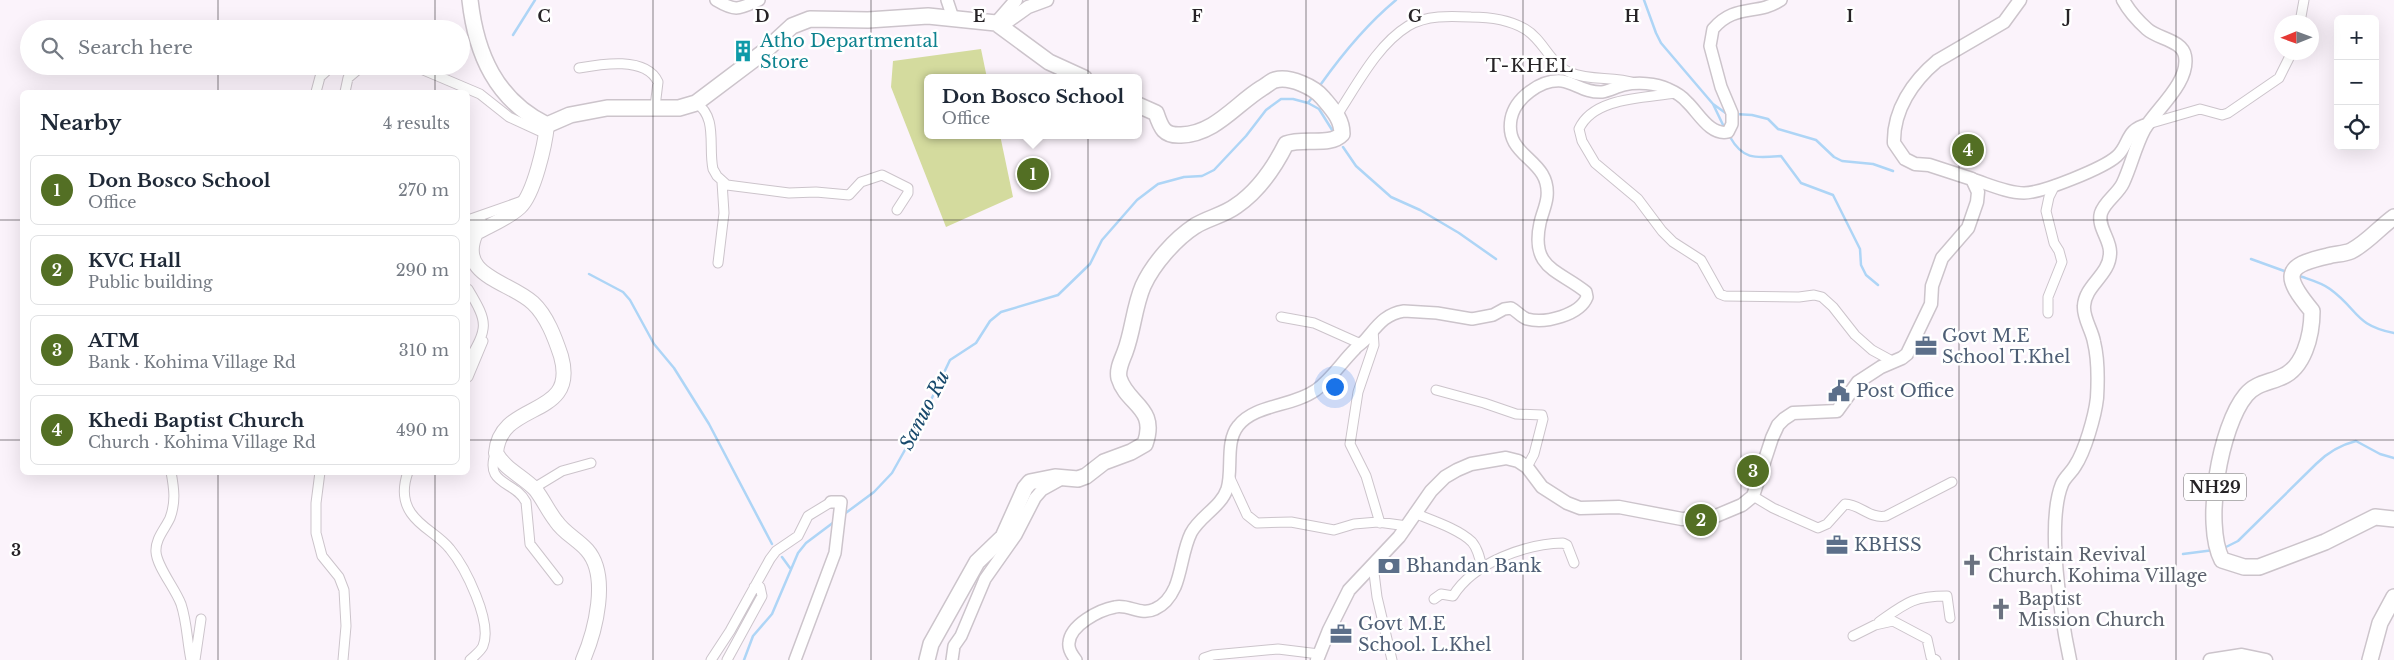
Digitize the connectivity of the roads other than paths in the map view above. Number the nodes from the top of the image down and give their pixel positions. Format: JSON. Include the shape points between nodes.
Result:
{"nodes":[{"id":1,"x":470,"y":0,"type":"edge"},
{"id":2,"x":716,"y":0,"type":"edge"},
{"id":3,"x":759,"y":0,"type":"edge"},
{"id":4,"x":947,"y":0,"type":"edge"},
{"id":5,"x":1016,"y":0,"type":"edge"},
{"id":6,"x":1047,"y":0,"type":"edge"},
{"id":7,"x":1781,"y":0,"type":"edge"},
{"id":8,"x":2020,"y":0,"type":"edge"},
{"id":9,"x":2123,"y":0,"type":"edge"},
{"id":10,"x":2304,"y":0,"type":"edge"},
{"id":11,"x":2301,"y":15,"type":"edge"},
{"id":12,"x":953,"y":18,"type":"junction"},
{"id":13,"x":998,"y":25,"type":"junction"},
{"id":14,"x":2288,"y":60,"type":"edge"},
{"id":15,"x":579,"y":68,"type":"dead end"},
{"id":16,"x":1075,"y":74,"type":"edge"},
{"id":17,"x":322,"y":75,"type":"edge"},
{"id":18,"x":352,"y":75,"type":"edge"},
{"id":19,"x":435,"y":75,"type":"edge"},
{"id":20,"x":1637,"y":84,"type":"junction"},
{"id":21,"x":317,"y":90,"type":"edge"},
{"id":22,"x":345,"y":90,"type":"edge"},
{"id":23,"x":1675,"y":93,"type":"junction"},
{"id":24,"x":470,"y":97,"type":"edge"},
{"id":25,"x":487,"y":99,"type":"junction"},
{"id":26,"x":696,"y":102,"type":"junction"},
{"id":27,"x":655,"y":107,"type":"junction"},
{"id":28,"x":1142,"y":107,"type":"edge"},
{"id":29,"x":1337,"y":115,"type":"junction"},
{"id":30,"x":2148,"y":124,"type":"junction"},
{"id":31,"x":546,"y":130,"type":"junction"},
{"id":32,"x":1972,"y":179,"type":"junction"},
{"id":33,"x":722,"y":182,"type":"junction"},
{"id":34,"x":2055,"y":185,"type":"junction"},
{"id":35,"x":525,"y":200,"type":"junction"},
{"id":36,"x":897,"y":210,"type":"dead end"},
{"id":37,"x":514,"y":212,"type":"junction"},
{"id":38,"x":2394,"y":217,"type":"edge"},
{"id":39,"x":470,"y":219,"type":"edge"},
{"id":40,"x":470,"y":229,"type":"edge"},
{"id":41,"x":718,"y":263,"type":"dead end"},
{"id":42,"x":470,"y":292,"type":"edge"},
{"id":43,"x":2048,"y":313,"type":"dead end"},
{"id":44,"x":1281,"y":317,"type":"dead end"},
{"id":45,"x":484,"y":330,"type":"junction"},
{"id":46,"x":1373,"y":330,"type":"junction"},
{"id":47,"x":1361,"y":344,"type":"junction"},
{"id":48,"x":470,"y":358,"type":"edge"},
{"id":49,"x":1894,"y":362,"type":"junction"},
{"id":50,"x":470,"y":373,"type":"edge"},
{"id":51,"x":1436,"y":390,"type":"dead end"},
{"id":52,"x":496,"y":451,"type":"junction"},
{"id":53,"x":591,"y":463,"type":"dead end"},
{"id":54,"x":1527,"y":467,"type":"junction"},
{"id":55,"x":172,"y":475,"type":"edge"},
{"id":56,"x":320,"y":475,"type":"edge"},
{"id":57,"x":407,"y":475,"type":"edge"},
{"id":58,"x":1228,"y":475,"type":"junction"},
{"id":59,"x":1066,"y":477,"type":"junction"},
{"id":60,"x":1952,"y":482,"type":"dead end"},
{"id":61,"x":534,"y":488,"type":"junction"},
{"id":62,"x":1753,"y":496,"type":"junction"},
{"id":63,"x":830,"y":502,"type":"joint"},
{"id":64,"x":1414,"y":513,"type":"junction"},
{"id":65,"x":2394,"y":519,"type":"edge"},
{"id":66,"x":1380,"y":523,"type":"junction"},
{"id":67,"x":1407,"y":526,"type":"junction"},
{"id":68,"x":1574,"y":563,"type":"dead end"},
{"id":69,"x":1373,"y":565,"type":"junction"},
{"id":70,"x":1482,"y":568,"type":"junction"},
{"id":71,"x":558,"y":580,"type":"dead end"},
{"id":72,"x":754,"y":587,"type":"junction"},
{"id":73,"x":2394,"y":597,"type":"edge"},
{"id":74,"x":1434,"y":599,"type":"dead end"},
{"id":75,"x":1950,"y":618,"type":"dead end"},
{"id":76,"x":200,"y":620,"type":"dead end"},
{"id":77,"x":1875,"y":625,"type":"junction"},
{"id":78,"x":1853,"y":636,"type":"dead end"},
{"id":79,"x":1318,"y":657,"type":"edge"},
{"id":80,"x":191,"y":660,"type":"edge"},
{"id":81,"x":195,"y":660,"type":"edge"},
{"id":82,"x":343,"y":660,"type":"edge"},
{"id":83,"x":470,"y":660,"type":"edge"},
{"id":84,"x":583,"y":660,"type":"edge"},
{"id":85,"x":711,"y":660,"type":"edge"},
{"id":86,"x":727,"y":660,"type":"edge"},
{"id":87,"x":795,"y":660,"type":"edge"},
{"id":88,"x":927,"y":660,"type":"edge"},
{"id":89,"x":952,"y":660,"type":"edge"},
{"id":90,"x":1076,"y":660,"type":"edge"},
{"id":91,"x":1204,"y":660,"type":"edge"},
{"id":92,"x":1392,"y":660,"type":"edge"},
{"id":93,"x":1936,"y":660,"type":"edge"},
{"id":94,"x":2070,"y":660,"type":"edge"},
{"id":95,"x":2210,"y":660,"type":"edge"},
{"id":96,"x":2266,"y":660,"type":"edge"},
{"id":97,"x":2370,"y":660,"type":"edge"}],
"edges":[{"from":1,"to":31,"type":"highway","via":[[474,32],[494,79]]},
{"from":2,"to":3,"type":"street","via":[[735,9]]},
{"from":4,"to":12,"type":"street"},
{"from":5,"to":13,"type":"main road"},
{"from":6,"to":13,"type":"main road"},
{"from":7,"to":23,"type":"street","via":[[1760,9],[1735,12],[1713,29],[1710,46],[1732,116],[1728,132],[1719,132]]},
{"from":8,"to":32,"type":"main road","via":[[2004,22],[1927,68],[1904,99],[1897,117],[1894,143],[1905,159]]},
{"from":9,"to":30,"type":"main road","via":[[2147,29],[2177,44],[2184,50],[2186,58],[2172,95]]},
{"from":10,"to":11,"type":"street"},
{"from":12,"to":13,"type":"highway"},
{"from":12,"to":26,"type":"highway","via":[[810,19],[792,26],[765,51]]},
{"from":13,"to":16,"type":"highway","via":[[1049,62]]},
{"from":14,"to":30,"type":"street","via":[[2280,78],[2228,113],[2200,109]]},
{"from":15,"to":27,"type":"street","via":[[610,62],[650,72],[658,82]]},
{"from":17,"to":21,"type":"street"},
{"from":18,"to":22,"type":"street"},
{"from":19,"to":25,"type":"street"},
{"from":20,"to":23,"type":"street","via":[[1660,86]]},
{"from":20,"to":29,"type":"street","via":[[1623,79],[1571,73],[1552,59],[1528,30],[1509,22],[1488,17],[1438,17],[1408,26],[1381,50]]},
{"from":20,"to":46,"type":"street","via":[[1602,92],[1563,81],[1546,83],[1516,105],[1511,119],[1512,142],[1542,173],[1546,182],[1547,197],[1540,224],[1542,259],[1552,270],[1586,292],[1585,303],[1557,318],[1543,320],[1526,319],[1511,308],[1493,316],[1472,319],[1404,310],[1393,312]]},
{"from":23,"to":49,"type":"street","via":[[1632,98],[1591,112],[1579,129],[1589,156],[1638,199],[1673,242],[1700,260],[1720,294],[1822,297],[1855,335],[1872,350]]},
{"from":24,"to":25,"type":"street"},
{"from":25,"to":31,"type":"street","via":[[509,116]]},
{"from":26,"to":27,"type":"highway","via":[[679,108]]},
{"from":26,"to":33,"type":"street","via":[[704,108],[708,120],[712,162]]},
{"from":27,"to":31,"type":"highway","via":[[607,108],[570,115]]},
{"from":28,"to":29,"type":"highway","via":[[1156,114],[1165,132],[1175,136],[1187,135],[1205,130],[1245,98],[1276,80],[1307,84]]},
{"from":29,"to":59,"type":"highway","via":[[1342,127],[1342,134],[1337,140],[1303,140],[1286,144],[1263,182],[1252,193],[1235,206],[1195,226],[1167,251],[1142,287],[1120,364],[1119,378],[1147,419],[1150,432],[1145,444],[1104,462],[1086,476],[1078,479]]},
{"from":30,"to":34,"type":"street","via":[[2134,129],[2118,156],[2103,166]]},
{"from":30,"to":94,"type":"main road","via":[[2123,184],[2101,214],[2110,261],[2089,291],[2084,305],[2096,352],[2095,413],[2080,457],[2062,485],[2054,518],[2060,598]]},
{"from":31,"to":35,"type":"main road"},
{"from":32,"to":34,"type":"street","via":[[2023,193]]},
{"from":32,"to":49,"type":"main road","via":[[1978,192],[1968,228],[1942,258],[1932,286],[1928,312],[1906,354]]},
{"from":33,"to":36,"type":"street","via":[[736,187],[844,196],[861,182],[882,175],[908,188]]},
{"from":33,"to":41,"type":"street","via":[[724,213]]},
{"from":34,"to":43,"type":"street","via":[[2046,211],[2062,262],[2048,296]]},
{"from":35,"to":37,"type":"main road"},
{"from":35,"to":39,"type":"street"},
{"from":37,"to":40,"type":"street"},
{"from":37,"to":52,"type":"main road","via":[[476,234],[470,254],[476,266],[526,297],[541,311],[561,358],[564,380],[561,392],[553,400],[508,426]]},
{"from":38,"to":65,"type":"highway","number":"NH29","via":[[2351,251],[2301,263],[2292,272],[2293,285],[2312,311],[2304,354],[2292,373],[2253,388],[2245,396],[2233,419],[2214,492],[2217,550],[2222,560],[2244,568],[2259,567],[2325,542],[2375,517]]},
{"from":42,"to":45,"type":"street","via":[[481,310]]},
{"from":44,"to":47,"type":"street","via":[[1314,323]]},
{"from":45,"to":48,"type":"street"},
{"from":45,"to":50,"type":"street","via":[[484,342]]},
{"from":46,"to":47,"type":"street"},
{"from":46,"to":66,"type":"street","via":[[1374,345],[1358,392],[1350,444],[1366,476]]},
{"from":47,"to":58,"type":"street","via":[[1317,389],[1292,403],[1259,410],[1244,419],[1235,430]]},
{"from":49,"to":62,"type":"main road","via":[[1858,382],[1837,411],[1793,413],[1778,425]]},
{"from":51,"to":54,"type":"street","via":[[1516,414],[1542,415],[1534,454]]},
{"from":52,"to":61,"type":"main road","via":[[505,466]]},
{"from":52,"to":71,"type":"street","via":[[492,462],[496,475],[524,497],[530,544]]},
{"from":53,"to":61,"type":"street","via":[[562,471]]},
{"from":54,"to":62,"type":"main road","via":[[1542,487],[1580,508],[1619,507],[1696,520],[1716,516],[1742,505]]},
{"from":54,"to":64,"type":"main road","via":[[1506,458],[1471,464],[1444,477]]},
{"from":55,"to":80,"type":"street","via":[[174,506],[158,537],[156,555],[180,602]]},
{"from":56,"to":82,"type":"street","via":[[316,533],[322,556],[344,590],[346,626]]},
{"from":57,"to":83,"type":"street","via":[[404,492],[410,512],[451,550],[466,572],[476,596],[483,618],[484,640],[483,646]]},
{"from":58,"to":66,"type":"street","via":[[1247,515],[1257,523],[1291,522],[1334,530],[1354,524]]},
{"from":58,"to":90,"type":"street","via":[[1223,496],[1191,532],[1168,599],[1154,610],[1144,612],[1116,606],[1098,613],[1075,630],[1070,638],[1068,645]]},
{"from":59,"to":88,"type":"highway","via":[[1030,482],[1025,488],[1003,537],[977,562],[931,644]]},
{"from":59,"to":89,"type":"street","via":[[1049,485],[1035,498],[1016,536],[984,579],[954,646]]},
{"from":60,"to":62,"type":"street","via":[[1886,516],[1875,517],[1845,504],[1827,524],[1818,528]]},
{"from":61,"to":84,"type":"main road","via":[[555,521],[592,558],[599,595],[593,632]]},
{"from":63,"to":72,"type":"street","via":[[808,516],[798,536],[776,551]]},
{"from":63,"to":87,"type":"street","via":[[841,502],[835,553]]},
{"from":64,"to":67,"type":"main road"},
{"from":64,"to":70,"type":"street","via":[[1471,541]]},
{"from":66,"to":67,"type":"street"},
{"from":67,"to":69,"type":"main road"},
{"from":68,"to":70,"type":"street","via":[[1567,546],[1559,543],[1523,548]]},
{"from":69,"to":79,"type":"main road","via":[[1349,590]]},
{"from":69,"to":92,"type":"street"},
{"from":70,"to":74,"type":"street","via":[[1460,585],[1453,596],[1441,594]]},
{"from":72,"to":85,"type":"street"},
{"from":72,"to":86,"type":"street","via":[[760,587],[762,596]]},
{"from":73,"to":97,"type":"highway","via":[[2380,623]]},
{"from":75,"to":77,"type":"street","via":[[1947,596],[1930,596],[1910,601]]},
{"from":76,"to":81,"type":"street"},
{"from":77,"to":78,"type":"street"},
{"from":77,"to":93,"type":"street","via":[[1893,621],[1922,635],[1927,639],[1931,657]]},
{"from":79,"to":91,"type":"street","via":[[1278,649],[1213,655]]},
{"from":95,"to":96,"type":"main road","via":[[2242,655]]}]}
